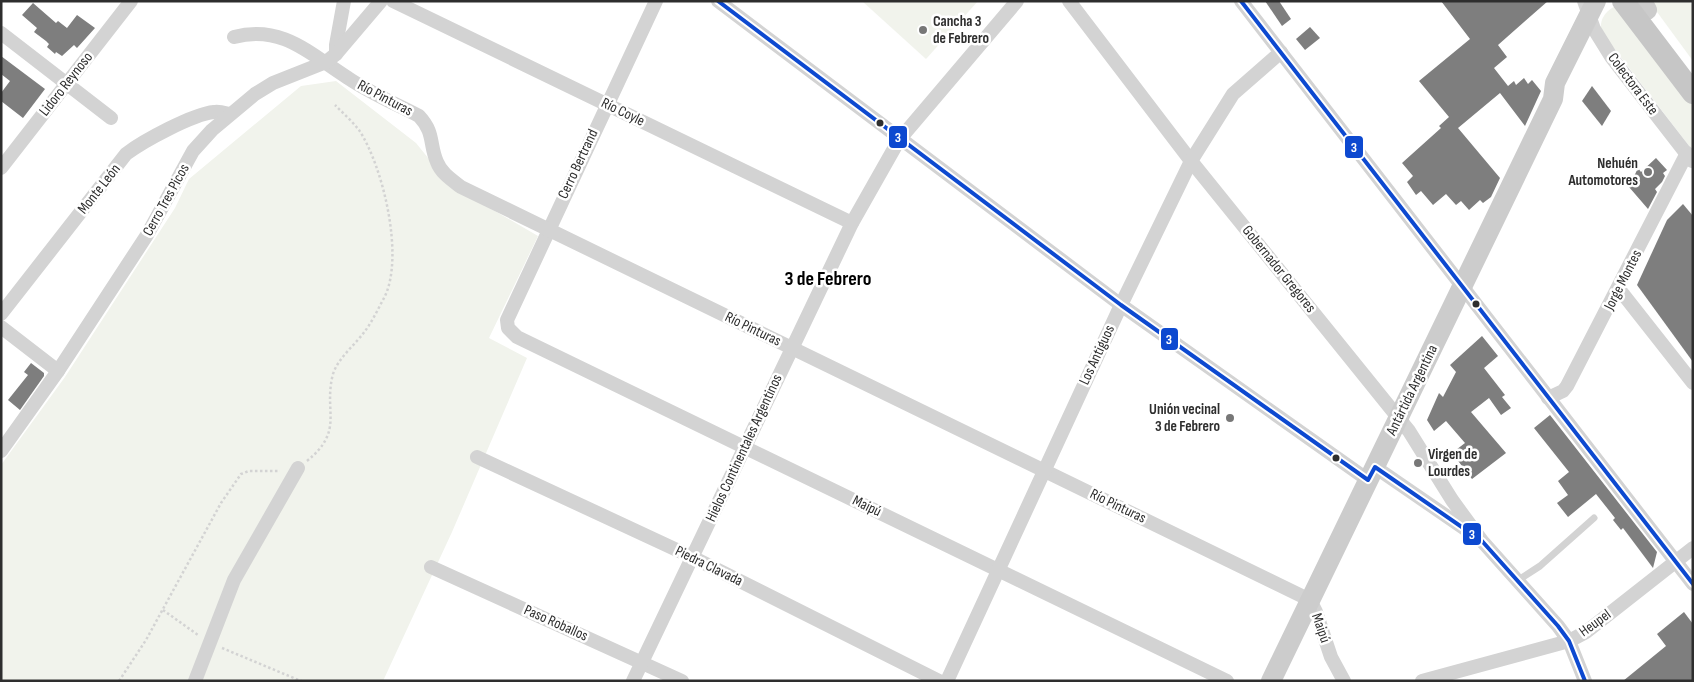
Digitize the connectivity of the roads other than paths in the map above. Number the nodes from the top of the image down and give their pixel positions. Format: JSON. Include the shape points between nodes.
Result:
{"nodes":[{"id":1,"x":132,"y":1,"type":"edge"},
{"id":2,"x":344,"y":1,"type":"edge"},
{"id":3,"x":381,"y":1,"type":"edge"},
{"id":4,"x":394,"y":1,"type":"edge"},
{"id":5,"x":656,"y":1,"type":"edge"},
{"id":6,"x":718,"y":1,"type":"edge"},
{"id":7,"x":1017,"y":1,"type":"edge"},
{"id":8,"x":1069,"y":1,"type":"edge"},
{"id":9,"x":1241,"y":1,"type":"edge"},
{"id":10,"x":1631,"y":4,"type":"edge"},
{"id":11,"x":1591,"y":11,"type":"edge"},
{"id":12,"x":1,"y":33,"type":"edge"},
{"id":13,"x":234,"y":37,"type":"dead end"},
{"id":14,"x":1281,"y":52,"type":"junction"},
{"id":15,"x":331,"y":58,"type":"junction"},
{"id":16,"x":1693,"y":72,"type":"edge"},
{"id":17,"x":67,"y":83,"type":"junction"},
{"id":18,"x":1693,"y":93,"type":"edge"},
{"id":19,"x":606,"y":104,"type":"junction"},
{"id":20,"x":229,"y":114,"type":"junction"},
{"id":21,"x":112,"y":118,"type":"dead end"},
{"id":22,"x":899,"y":140,"type":"junction"},
{"id":23,"x":1690,"y":157,"type":"edge"},
{"id":24,"x":1191,"y":160,"type":"junction"},
{"id":25,"x":1,"y":168,"type":"edge"},
{"id":26,"x":852,"y":223,"type":"junction"},
{"id":27,"x":548,"y":229,"type":"junction"},
{"id":28,"x":1462,"y":288,"type":"junction"},
{"id":29,"x":1619,"y":289,"type":"junction"},
{"id":30,"x":1121,"y":305,"type":"junction"},
{"id":31,"x":1,"y":314,"type":"edge"},
{"id":32,"x":1,"y":327,"type":"edge"},
{"id":33,"x":508,"y":328,"type":"joint"},
{"id":34,"x":792,"y":347,"type":"junction"},
{"id":35,"x":58,"y":371,"type":"junction"},
{"id":36,"x":1693,"y":383,"type":"edge"},
{"id":37,"x":1548,"y":398,"type":"junction"},
{"id":38,"x":1398,"y":417,"type":"junction"},
{"id":39,"x":746,"y":447,"type":"junction"},
{"id":40,"x":1,"y":451,"type":"edge"},
{"id":41,"x":477,"y":457,"type":"dead end"},
{"id":42,"x":298,"y":468,"type":"road end"},
{"id":43,"x":1044,"y":470,"type":"junction"},
{"id":44,"x":1371,"y":473,"type":"junction"},
{"id":45,"x":1594,"y":518,"type":"dead end"},
{"id":46,"x":1482,"y":541,"type":"junction"},
{"id":47,"x":1693,"y":548,"type":"edge"},
{"id":48,"x":692,"y":557,"type":"junction"},
{"id":49,"x":1676,"y":561,"type":"junction"},
{"id":50,"x":431,"y":567,"type":"dead end"},
{"id":51,"x":999,"y":569,"type":"junction"},
{"id":52,"x":1516,"y":581,"type":"junction"},
{"id":53,"x":1693,"y":584,"type":"edge"},
{"id":54,"x":1310,"y":600,"type":"junction"},
{"id":55,"x":1569,"y":641,"type":"junction"},
{"id":56,"x":1331,"y":657,"type":"junction"},
{"id":57,"x":642,"y":662,"type":"junction"},
{"id":58,"x":195,"y":681,"type":"edge"},
{"id":59,"x":633,"y":681,"type":"edge"},
{"id":60,"x":682,"y":681,"type":"edge"},
{"id":61,"x":939,"y":681,"type":"edge"},
{"id":62,"x":947,"y":681,"type":"edge"},
{"id":63,"x":1227,"y":681,"type":"edge"},
{"id":64,"x":1271,"y":681,"type":"edge"},
{"id":65,"x":1331,"y":681,"type":"edge"},
{"id":66,"x":1344,"y":681,"type":"edge"},
{"id":67,"x":1422,"y":681,"type":"edge"},
{"id":68,"x":1585,"y":681,"type":"edge"}],
"edges":[{"from":1,"to":17,"type":"street","name":"Lidoro Reynoso"},
{"from":2,"to":15,"type":"street"},
{"from":3,"to":15,"type":"street","name":"Cerro Tres Picos"},
{"from":4,"to":19,"type":"street","name":"Río Coyle"},
{"from":5,"to":19,"type":"street","name":"Cerro Bertrand"},
{"from":6,"to":22,"type":"street","name":"Gobernador Gregores"},
{"from":7,"to":22,"type":"street","name":"Hielos Continentales Argentinos"},
{"from":8,"to":24,"type":"street","name":"Gobernador Gregores"},
{"from":9,"to":14,"type":"street"},
{"from":10,"to":11,"type":"street","name":"Antártida Argentina"},
{"from":10,"to":16,"type":"main road"},
{"from":10,"to":18,"type":"main road"},
{"from":11,"to":23,"type":"street","name":"Colectora Este","via":[[1612,58]]},
{"from":11,"to":28,"type":"street","name":"Antártida Argentina","via":[[1562,90],[1553,99]]},
{"from":12,"to":17,"type":"street"},
{"from":13,"to":15,"type":"street","name":"Río Pinturas","via":[[258,32],[277,36]]},
{"from":14,"to":24,"type":"street","name":"Los Antiguos","via":[[1233,94]]},
{"from":14,"to":28,"type":"street"},
{"from":15,"to":20,"type":"street","name":"Cerro Tres Picos","via":[[272,83]]},
{"from":15,"to":27,"type":"street","name":"Río Pinturas","via":[[348,79],[419,116],[427,124],[436,162],[445,175],[462,187]]},
{"from":17,"to":21,"type":"street"},
{"from":17,"to":25,"type":"street","name":"Lidoro Reynoso"},
{"from":19,"to":26,"type":"street","name":"Río Coyle"},
{"from":19,"to":27,"type":"street","name":"Cerro Bertrand"},
{"from":20,"to":31,"type":"street","name":"Monte León","via":[[214,112],[197,117],[126,154]]},
{"from":20,"to":35,"type":"street","name":"Cerro Tres Picos","via":[[193,151],[147,236]]},
{"from":22,"to":26,"type":"street","name":"Hielos Continentales Argentinos"},
{"from":22,"to":30,"type":"street","name":"Gobernador Gregores"},
{"from":23,"to":29,"type":"street","name":"Jorge Montes"},
{"from":24,"to":30,"type":"street","name":"Los Antiguos"},
{"from":24,"to":38,"type":"street","name":"Gobernador Gregores"},
{"from":26,"to":34,"type":"street","name":"Hielos Continentales Argentinos"},
{"from":27,"to":33,"type":"street","name":"Cerro Bertrand","via":[[507,320]]},
{"from":27,"to":34,"type":"street","name":"Río Pinturas"},
{"from":28,"to":37,"type":"street"},
{"from":28,"to":38,"type":"street","name":"Antártida Argentina"},
{"from":29,"to":36,"type":"street"},
{"from":29,"to":37,"type":"street","name":"Jorge Montes","via":[[1567,386]]},
{"from":30,"to":43,"type":"street","name":"Los Antiguos"},
{"from":30,"to":44,"type":"street","name":"Gobernador Gregores"},
{"from":32,"to":35,"type":"street"},
{"from":33,"to":39,"type":"street","name":"Maipú","via":[[517,337]]},
{"from":34,"to":39,"type":"street","name":"Hielos Continentales Argentinos"},
{"from":34,"to":43,"type":"street","name":"Río Pinturas"},
{"from":35,"to":40,"type":"street","name":"Cerro Tres Picos"},
{"from":37,"to":49,"type":"street"},
{"from":38,"to":44,"type":"street","name":"Antártida Argentina"},
{"from":38,"to":46,"type":"street","name":"Gobernador Gregores"},
{"from":39,"to":48,"type":"street","name":"Hielos Continentales Argentinos"},
{"from":39,"to":51,"type":"street","name":"Maipú"},
{"from":41,"to":48,"type":"street","name":"Piedra Clavada"},
{"from":42,"to":58,"type":"street","via":[[234,580]]},
{"from":43,"to":51,"type":"street","name":"Los Antiguos"},
{"from":43,"to":54,"type":"street","name":"Río Pinturas"},
{"from":44,"to":46,"type":"street","name":"Gobernador Gregores"},
{"from":44,"to":54,"type":"street","name":"Antártida Argentina"},
{"from":45,"to":52,"type":"lane","via":[[1540,566]]},
{"from":46,"to":52,"type":"street","name":"Gobernador Gregores"},
{"from":47,"to":49,"type":"street","name":"Heupel"},
{"from":48,"to":57,"type":"street","name":"Hielos Continentales Argentinos"},
{"from":48,"to":61,"type":"street","name":"Piedra Clavada"},
{"from":49,"to":53,"type":"street"},
{"from":49,"to":55,"type":"street","name":"Heupel","via":[[1586,632]]},
{"from":50,"to":57,"type":"street","name":"Paso Roballos"},
{"from":51,"to":62,"type":"street","name":"Los Antiguos"},
{"from":51,"to":63,"type":"street","name":"Maipú"},
{"from":52,"to":55,"type":"street","name":"Gobernador Gregores"},
{"from":54,"to":56,"type":"street","name":"Maipú"},
{"from":54,"to":64,"type":"street","name":"Antártida Argentina"},
{"from":55,"to":67,"type":"street","name":"Heupel"},
{"from":55,"to":68,"type":"street","name":"Gobernador Gregores"},
{"from":56,"to":65,"type":"street","name":"Maipú"},
{"from":56,"to":66,"type":"street","name":"Maipú"},
{"from":57,"to":59,"type":"street","name":"Hielos Continentales Argentinos"},
{"from":57,"to":60,"type":"street","name":"Paso Roballos"}]}
